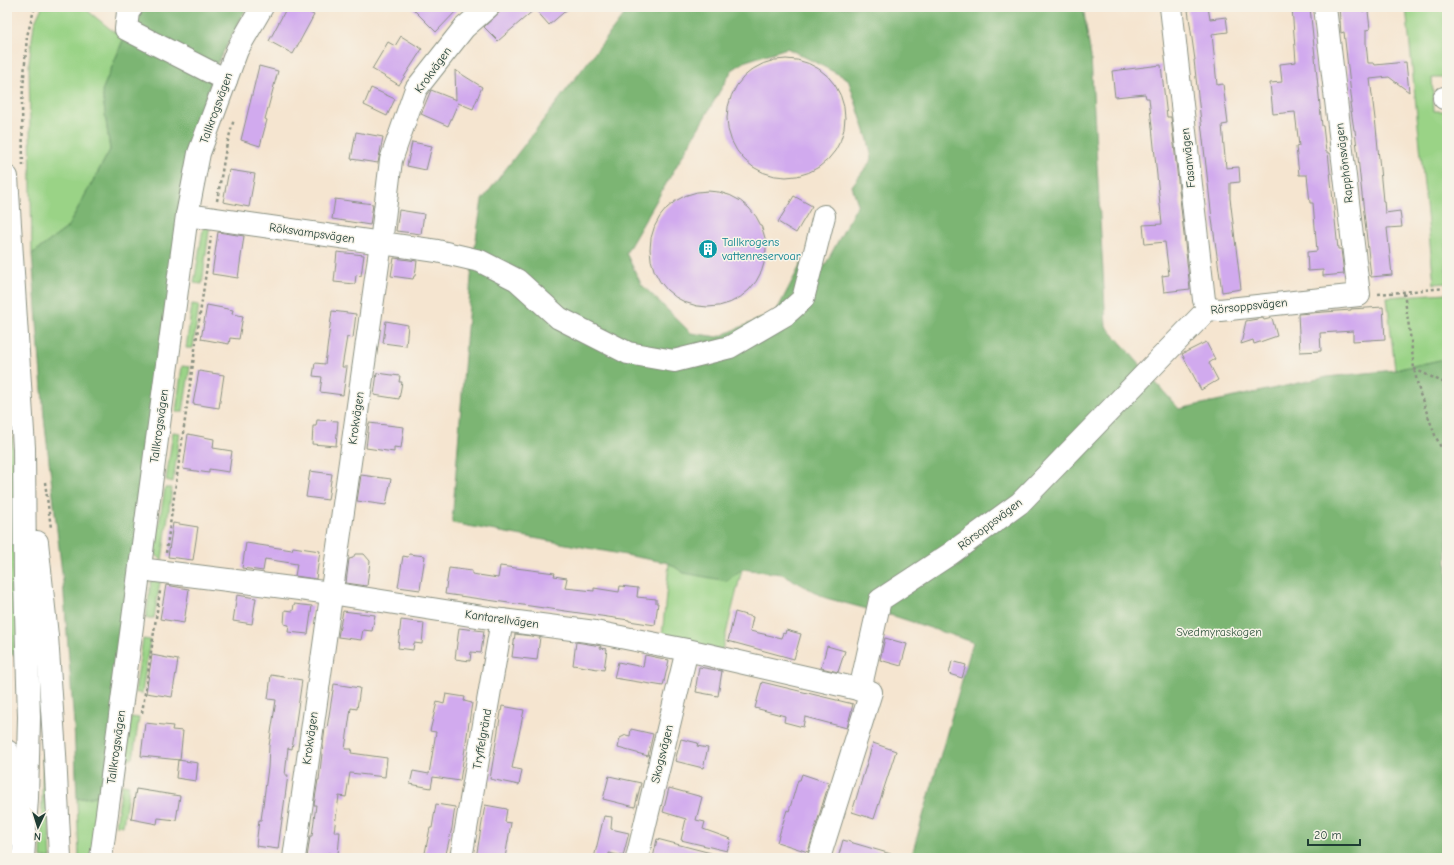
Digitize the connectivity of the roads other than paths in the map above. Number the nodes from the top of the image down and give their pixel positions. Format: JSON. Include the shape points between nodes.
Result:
{"nodes":[{"id":1,"x":132,"y":7,"type":"edge"},
{"id":2,"x":262,"y":7,"type":"edge"},
{"id":3,"x":488,"y":7,"type":"edge"},
{"id":4,"x":1171,"y":7,"type":"edge"},
{"id":5,"x":1325,"y":7,"type":"edge"},
{"id":6,"x":226,"y":80,"type":"junction"},
{"id":7,"x":7,"y":177,"type":"edge"},
{"id":8,"x":187,"y":215,"type":"junction"},
{"id":9,"x":824,"y":216,"type":"dead end"},
{"id":10,"x":381,"y":243,"type":"junction"},
{"id":11,"x":1336,"y":297,"type":"joint"},
{"id":12,"x":1208,"y":309,"type":"junction"},
{"id":13,"x":24,"y":448,"type":"junction"},
{"id":14,"x":140,"y":569,"type":"junction"},
{"id":15,"x":330,"y":593,"type":"junction"},
{"id":16,"x":502,"y":620,"type":"junction"},
{"id":17,"x":687,"y":650,"type":"junction"},
{"id":18,"x":860,"y":690,"type":"junction"},
{"id":19,"x":7,"y":751,"type":"edge"},
{"id":20,"x":16,"y":858,"type":"edge"},
{"id":21,"x":24,"y":858,"type":"edge"},
{"id":22,"x":60,"y":858,"type":"edge"},
{"id":23,"x":101,"y":858,"type":"edge"},
{"id":24,"x":294,"y":858,"type":"edge"},
{"id":25,"x":461,"y":858,"type":"edge"},
{"id":26,"x":637,"y":858,"type":"edge"},
{"id":27,"x":820,"y":858,"type":"edge"}],
"edges":[{"from":1,"to":6,"type":"main road","via":[[128,12],[126,29]]},
{"from":2,"to":6,"type":"main road","name":"Tallkrogsvägen","via":[[237,50]]},
{"from":3,"to":10,"type":"main road","name":"Krokvägen","via":[[464,28],[416,89],[391,160]]},
{"from":4,"to":12,"type":"main road","name":"Fasanvägen","via":[[1204,300]]},
{"from":5,"to":11,"type":"main road","name":"Rapphönsvägen","via":[[1359,295]]},
{"from":6,"to":8,"type":"main road","name":"Tallkrogsvägen","via":[[200,153]]},
{"from":7,"to":13,"type":"main road"},
{"from":8,"to":10,"type":"main road","name":"Röksvampsvägen"},
{"from":8,"to":14,"type":"main road","name":"Tallkrogsvägen"},
{"from":9,"to":10,"type":"main road","name":"Röksvampsvägen","via":[[803,299],[785,315],[730,348],[674,361],[628,353],[559,318],[517,280],[480,261],[437,251]]},
{"from":10,"to":15,"type":"main road","name":"Krokvägen"},
{"from":11,"to":12,"type":"main road","name":"Rörsoppsvägen","via":[[1220,310]]},
{"from":12,"to":18,"type":"main road","name":"Rörsoppsvägen","via":[[1020,503],[950,554],[880,600]]},
{"from":13,"to":21,"type":"main road","via":[[29,717]]},
{"from":13,"to":22,"type":"main road","via":[[38,545],[47,636]]},
{"from":14,"to":15,"type":"main road","name":"Kantarellvägen"},
{"from":14,"to":23,"type":"main road","name":"Tallkrogsvägen"},
{"from":15,"to":16,"type":"main road","name":"Kantarellvägen"},
{"from":15,"to":24,"type":"main road","name":"Krokvägen"},
{"from":16,"to":17,"type":"main road","name":"Kantarellvägen","via":[[596,632]]},
{"from":16,"to":25,"type":"main road","name":"Tryffelgränd"},
{"from":17,"to":18,"type":"main road","name":"Kantarellvägen"},
{"from":17,"to":26,"type":"main road","name":"Skogsvägen"},
{"from":18,"to":27,"type":"main road","via":[[871,692]]},
{"from":19,"to":20,"type":"main road"}]}
